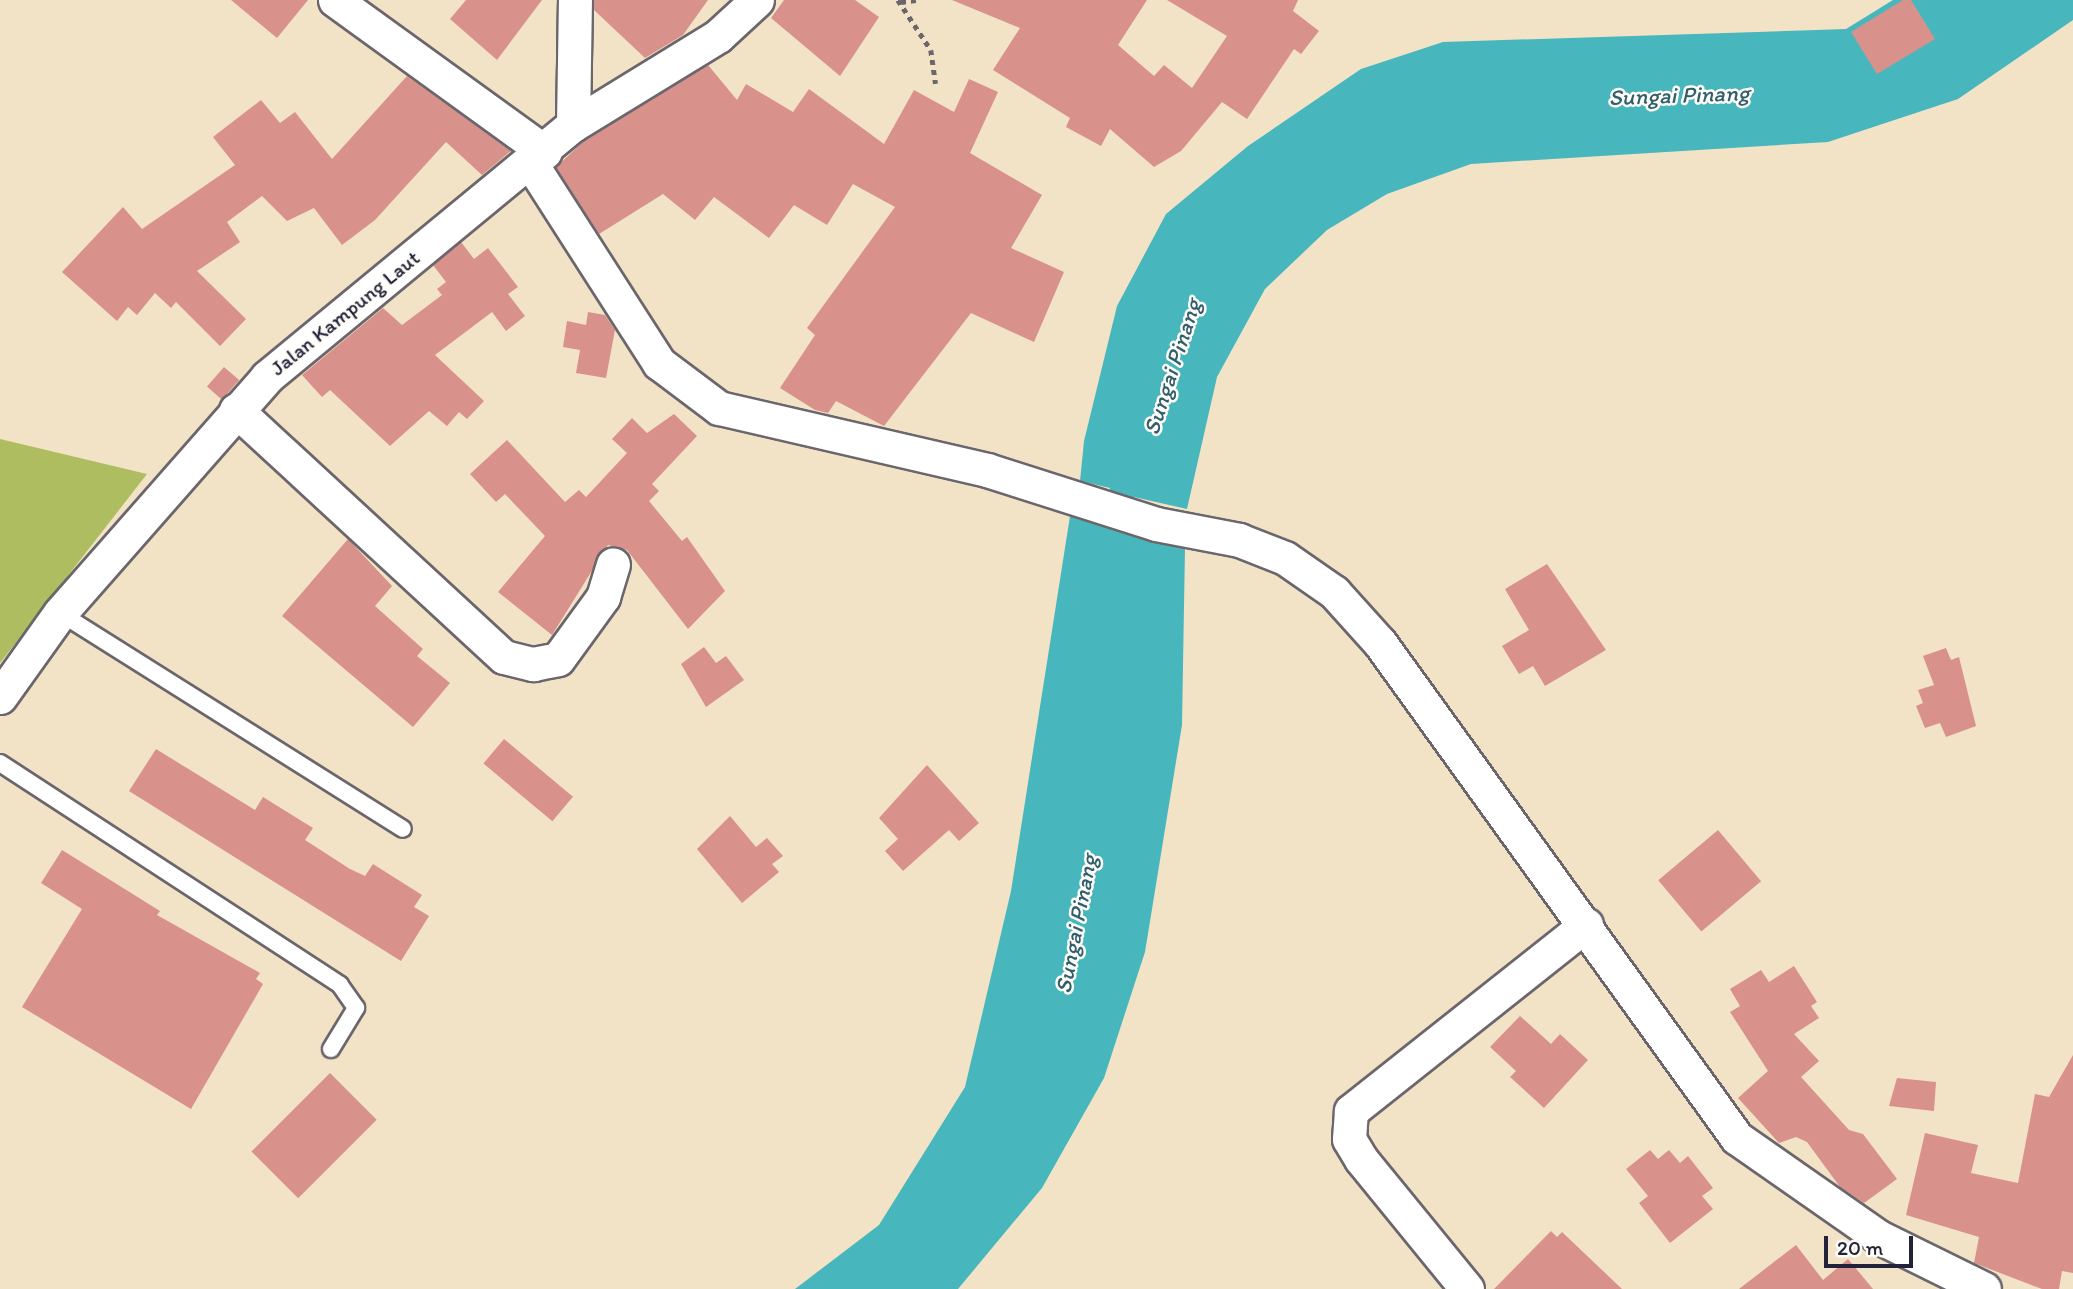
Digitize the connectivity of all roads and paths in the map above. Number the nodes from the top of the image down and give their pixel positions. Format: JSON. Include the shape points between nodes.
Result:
{"nodes":[{"id":1,"x":335,"y":0,"type":"edge"},
{"id":2,"x":575,"y":0,"type":"edge"},
{"id":3,"x":757,"y":0,"type":"edge"},
{"id":4,"x":916,"y":0,"type":"edge"},
{"id":5,"x":899,"y":1,"type":"edge"},
{"id":6,"x":936,"y":84,"type":"dead end"},
{"id":7,"x":573,"y":125,"type":"junction"},
{"id":8,"x":537,"y":157,"type":"junction"},
{"id":9,"x":236,"y":410,"type":"junction"},
{"id":10,"x":614,"y":564,"type":"dead end"},
{"id":11,"x":60,"y":613,"type":"junction"},
{"id":12,"x":0,"y":697,"type":"edge"},
{"id":13,"x":0,"y":763,"type":"edge"},
{"id":14,"x":403,"y":829,"type":"dead end"},
{"id":15,"x":1586,"y":925,"type":"junction"},
{"id":16,"x":331,"y":1049,"type":"dead end"},
{"id":17,"x":1467,"y":1289,"type":"edge"},
{"id":18,"x":1984,"y":1289,"type":"edge"}],
"edges":[{"from":1,"to":8,"type":"street"},
{"from":2,"to":7,"type":"street"},
{"from":3,"to":7,"type":"street","name":"Jalan Kampung Laut","via":[[718,36]]},
{"from":4,"to":5,"type":"path"},
{"from":5,"to":6,"type":"path","via":[[931,50]]},
{"from":7,"to":8,"type":"street","name":"Jalan Kampung Laut"},
{"from":8,"to":9,"type":"street","name":"Jalan Kampung Laut","via":[[267,377]]},
{"from":8,"to":15,"type":"street","via":[[659,363],[692,394],[719,408],[988,470],[1156,524],[1239,540],[1285,558],[1334,592],[1380,643]]},
{"from":9,"to":10,"type":"street","via":[[504,657],[533,664],[558,659],[603,597]]},
{"from":9,"to":11,"type":"street","name":"Jalan Kampung Laut"},
{"from":11,"to":12,"type":"street","name":"Jalan Kampung Laut"},
{"from":11,"to":14,"type":"lane"},
{"from":13,"to":16,"type":"lane","via":[[340,985],[356,1008]]},
{"from":15,"to":17,"type":"street","via":[[1351,1111],[1349,1139],[1361,1158]]},
{"from":15,"to":18,"type":"street","via":[[1737,1138],[1879,1237]]}]}
